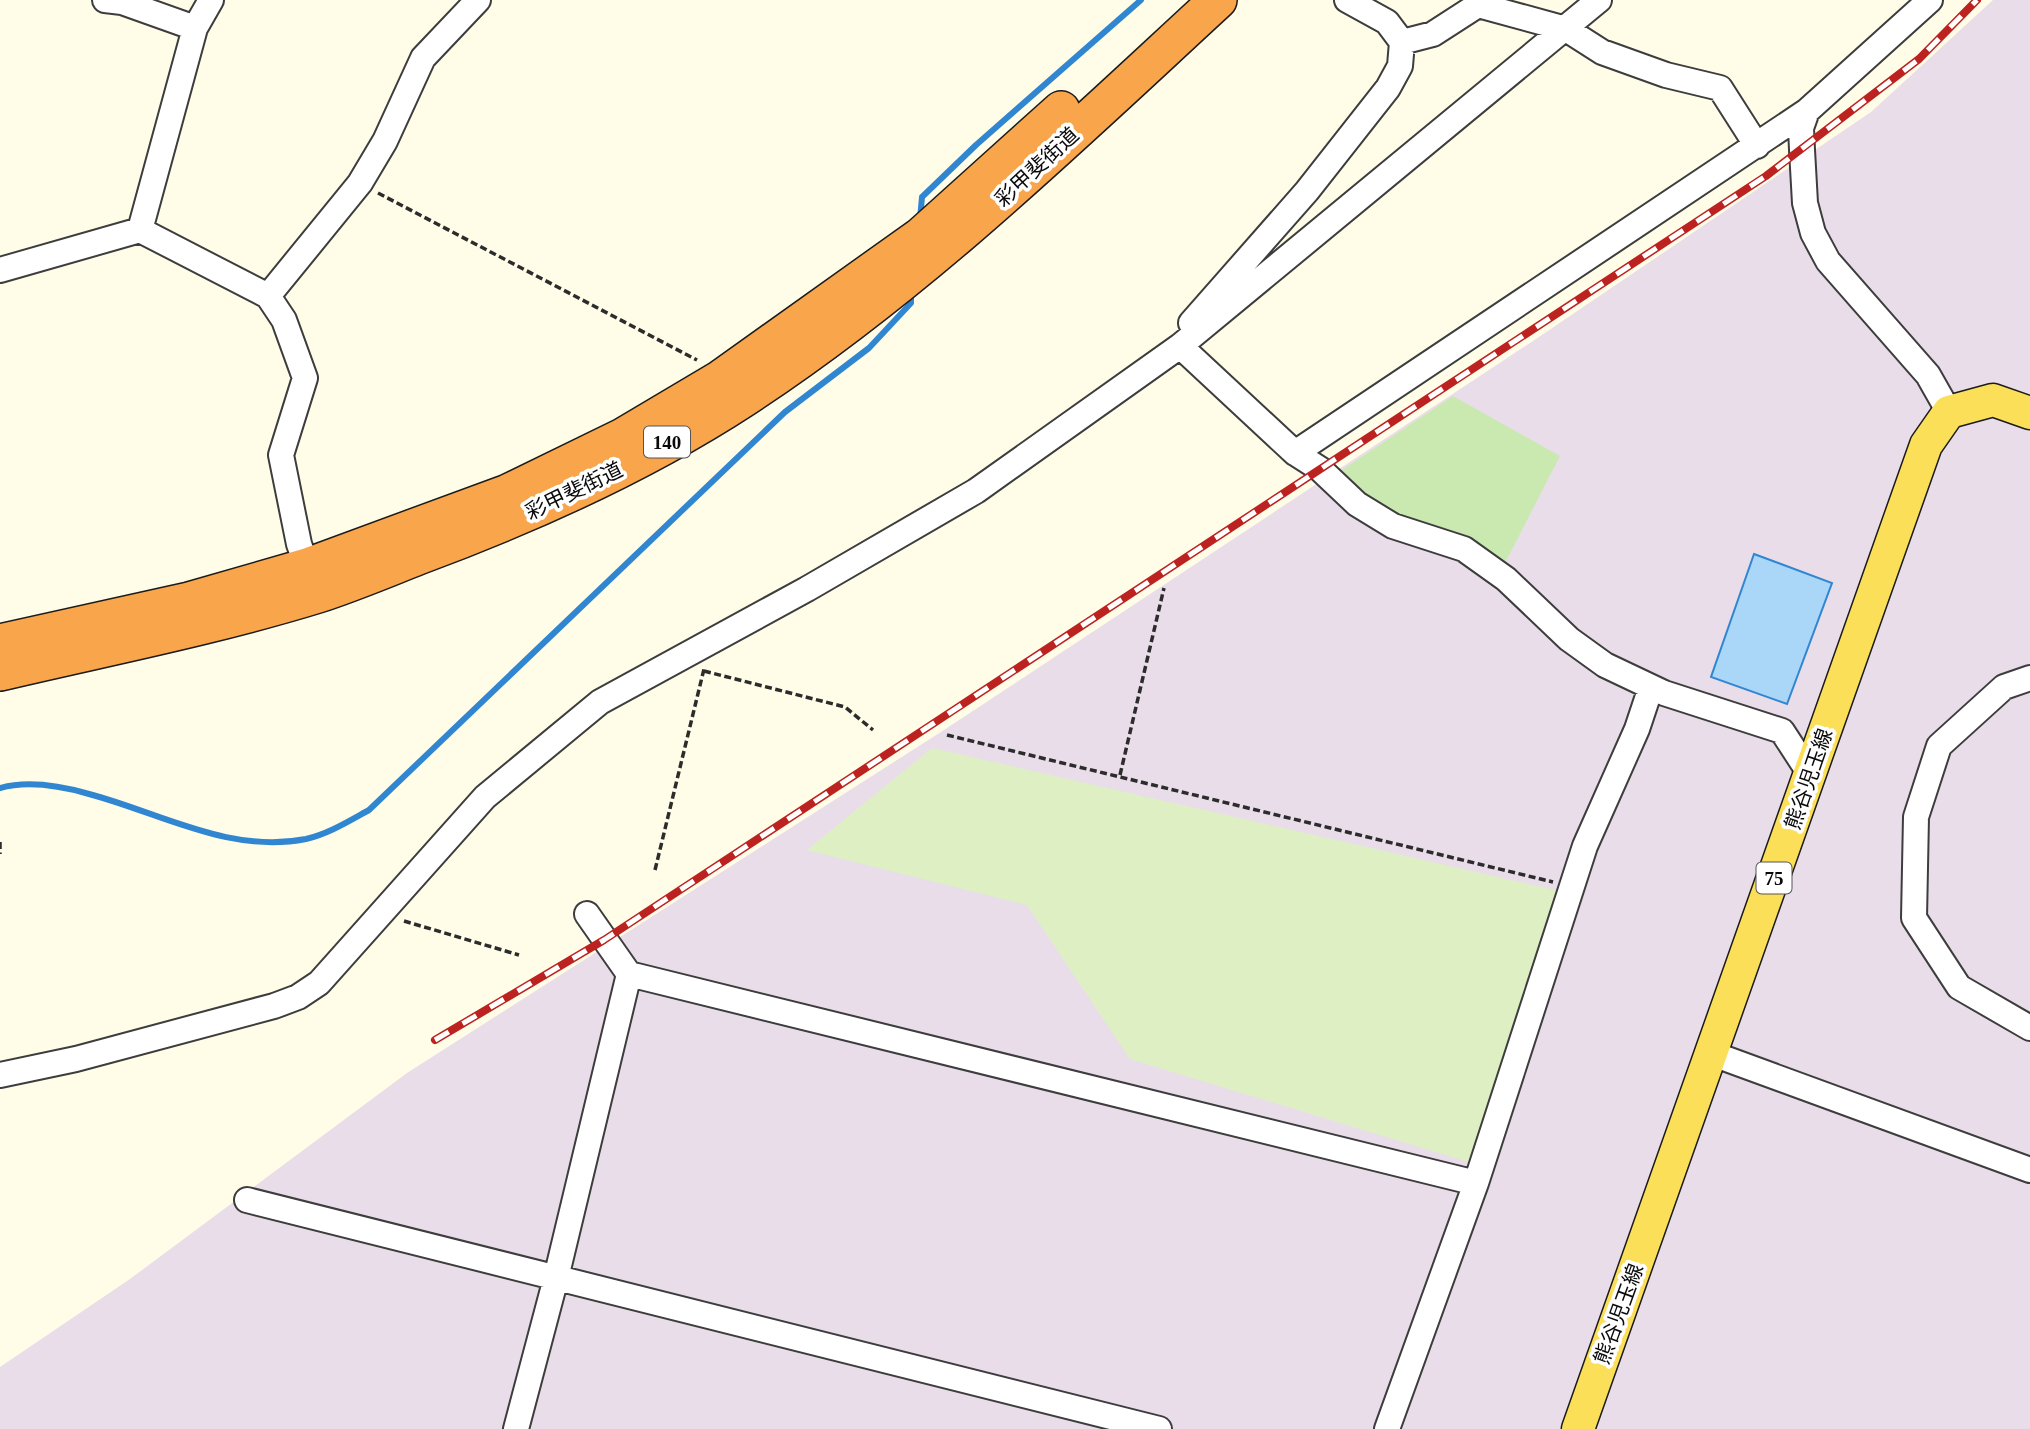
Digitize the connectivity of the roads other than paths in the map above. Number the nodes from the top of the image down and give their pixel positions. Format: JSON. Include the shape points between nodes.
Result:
{"nodes":[{"id":1,"x":105,"y":0,"type":"edge"},
{"id":2,"x":211,"y":0,"type":"edge"},
{"id":3,"x":478,"y":0,"type":"edge"},
{"id":4,"x":1183,"y":0,"type":"edge"},
{"id":5,"x":1218,"y":0,"type":"edge"},
{"id":6,"x":1347,"y":0,"type":"edge"},
{"id":7,"x":1599,"y":0,"type":"edge"},
{"id":8,"x":1930,"y":0,"type":"edge"},
{"id":9,"x":195,"y":28,"type":"junction"},
{"id":10,"x":1566,"y":29,"type":"junction"},
{"id":11,"x":1402,"y":42,"type":"junction"},
{"id":12,"x":1807,"y":111,"type":"junction"},
{"id":13,"x":1757,"y":146,"type":"junction"},
{"id":14,"x":140,"y":230,"type":"junction"},
{"id":15,"x":0,"y":270,"type":"edge"},
{"id":16,"x":268,"y":296,"type":"junction"},
{"id":17,"x":1180,"y":346,"type":"junction"},
{"id":18,"x":1949,"y":412,"type":"junction"},
{"id":19,"x":2030,"y":413,"type":"edge"},
{"id":20,"x":1295,"y":453,"type":"junction"},
{"id":21,"x":307,"y":568,"type":"junction"},
{"id":22,"x":0,"y":643,"type":"edge"},
{"id":23,"x":0,"y":671,"type":"edge"},
{"id":24,"x":2030,"y":678,"type":"edge"},
{"id":25,"x":1651,"y":687,"type":"junction"},
{"id":26,"x":1810,"y":774,"type":"junction"},
{"id":27,"x":587,"y":914,"type":"dead end"},
{"id":28,"x":629,"y":974,"type":"junction"},
{"id":29,"x":2030,"y":1028,"type":"edge"},
{"id":30,"x":1713,"y":1054,"type":"junction"},
{"id":31,"x":0,"y":1075,"type":"edge"},
{"id":32,"x":2030,"y":1170,"type":"edge"},
{"id":33,"x":1476,"y":1183,"type":"junction"},
{"id":34,"x":247,"y":1200,"type":"dead end"},
{"id":35,"x":556,"y":1278,"type":"junction"},
{"id":36,"x":516,"y":1429,"type":"edge"},
{"id":37,"x":1159,"y":1429,"type":"edge"},
{"id":38,"x":1387,"y":1429,"type":"edge"},
{"id":39,"x":1578,"y":1429,"type":"edge"}],
"edges":[{"from":1,"to":9,"type":"street"},
{"from":2,"to":9,"type":"street"},
{"from":3,"to":16,"type":"street","via":[[424,58],[360,183]]},
{"from":4,"to":21,"type":"highway","name":"彩甲斐街道","number":"140","via":[[922,236],[719,380],[623,437],[508,493]]},
{"from":5,"to":23,"type":"highway","name":"彩甲斐街道","number":"140","via":[[922,269],[744,398],[636,460],[519,518],[320,593],[190,629]]},
{"from":6,"to":11,"type":"street","via":[[1387,22]]},
{"from":7,"to":10,"type":"street"},
{"from":8,"to":12,"type":"street"},
{"from":9,"to":14,"type":"street"},
{"from":10,"to":11,"type":"street","via":[[1478,5],[1433,34]]},
{"from":10,"to":13,"type":"street","via":[[1602,52],[1720,88]]},
{"from":10,"to":17,"type":"street"},
{"from":11,"to":17,"type":"street","via":[[1400,66],[1388,88],[1307,191],[1193,318]]},
{"from":12,"to":13,"type":"street"},
{"from":12,"to":18,"type":"street","via":[[1801,128],[1802,150],[1805,203],[1813,233],[1828,261],[1928,375]]},
{"from":13,"to":20,"type":"street"},
{"from":14,"to":15,"type":"street"},
{"from":14,"to":16,"type":"street"},
{"from":16,"to":21,"type":"street","via":[[284,320],[305,378],[281,455]]},
{"from":17,"to":20,"type":"street"},
{"from":17,"to":31,"type":"street","via":[[976,491],[600,702],[485,797],[335,969],[298,997],[76,1059]]},
{"from":18,"to":19,"type":"main road","via":[[1993,400]]},
{"from":18,"to":26,"type":"main road","name":"熊谷児玉線","number":"75","via":[[1926,445]]},
{"from":20,"to":25,"type":"street","via":[[1320,469],[1357,504],[1393,526],[1464,549],[1506,579],[1569,639]]},
{"from":21,"to":22,"type":"highway","name":"彩甲斐街道","number":"140","via":[[189,601]]},
{"from":24,"to":29,"type":"street","via":[[2004,687],[1939,746],[1916,817],[1914,918],[1959,987]]},
{"from":25,"to":26,"type":"street","via":[[1782,731]]},
{"from":25,"to":33,"type":"street","via":[[1585,846]]},
{"from":26,"to":30,"type":"main road","name":"熊谷児玉線","number":"75"},
{"from":27,"to":28,"type":"street"},
{"from":28,"to":33,"type":"street"},
{"from":28,"to":35,"type":"street"},
{"from":30,"to":32,"type":"street"},
{"from":30,"to":39,"type":"main road","name":"熊谷児玉線","number":"75"},
{"from":33,"to":38,"type":"street"},
{"from":34,"to":35,"type":"street"},
{"from":35,"to":36,"type":"street"},
{"from":35,"to":37,"type":"street"}]}
